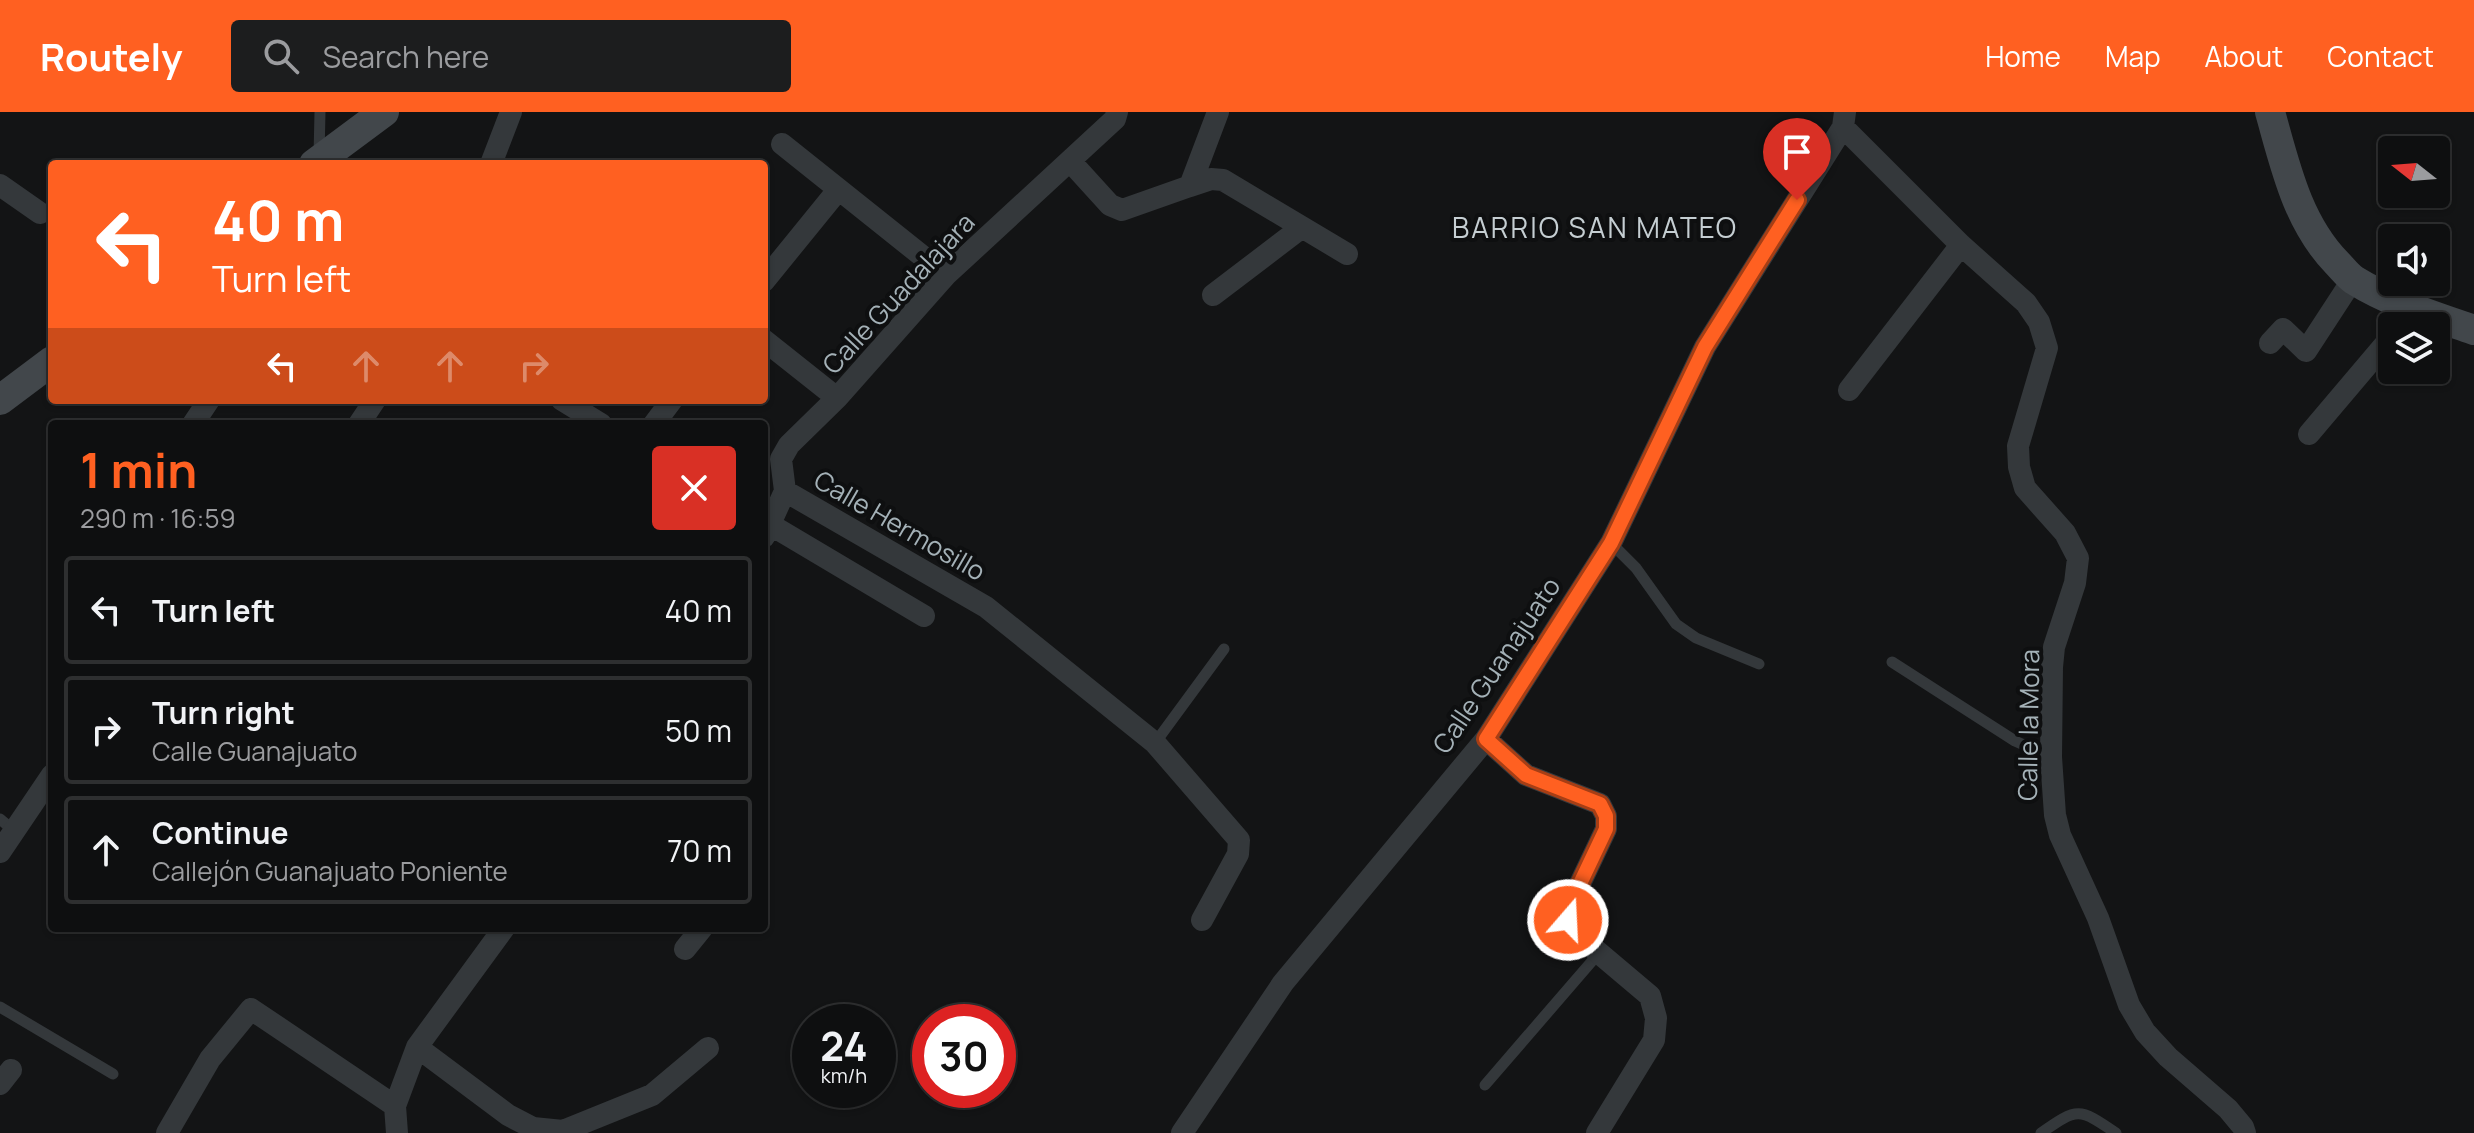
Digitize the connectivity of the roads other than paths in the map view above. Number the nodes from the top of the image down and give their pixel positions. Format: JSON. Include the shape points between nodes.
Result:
{"nodes":[{"id":1,"x":320,"y":112,"type":"edge"},
{"id":2,"x":384,"y":112,"type":"edge"},
{"id":3,"x":511,"y":112,"type":"edge"},
{"id":4,"x":1117,"y":112,"type":"edge"},
{"id":5,"x":1218,"y":112,"type":"edge"},
{"id":6,"x":2270,"y":112,"type":"edge"},
{"id":7,"x":1844,"y":120,"type":"edge"},
{"id":8,"x":782,"y":144,"type":"dead end"},
{"id":9,"x":316,"y":160,"type":"edge"},
{"id":10,"x":319,"y":160,"type":"edge"},
{"id":11,"x":493,"y":160,"type":"edge"},
{"id":12,"x":1070,"y":161,"type":"junction"},
{"id":13,"x":0,"y":185,"type":"edge"},
{"id":14,"x":1190,"y":186,"type":"junction"},
{"id":15,"x":838,"y":190,"type":"junction"},
{"id":16,"x":40,"y":213,"type":"dead end"},
{"id":17,"x":1301,"y":228,"type":"junction"},
{"id":18,"x":1961,"y":245,"type":"junction"},
{"id":19,"x":1347,"y":254,"type":"dead end"},
{"id":20,"x":946,"y":275,"type":"junction"},
{"id":21,"x":768,"y":276,"type":"edge"},
{"id":22,"x":2353,"y":279,"type":"junction"},
{"id":23,"x":1213,"y":295,"type":"dead end"},
{"id":24,"x":2400,"y":312,"type":"edge"},
{"id":25,"x":2450,"y":326,"type":"edge"},
{"id":26,"x":2474,"y":330,"type":"edge"},
{"id":27,"x":768,"y":343,"type":"edge"},
{"id":28,"x":2270,"y":343,"type":"dead end"},
{"id":29,"x":2378,"y":353,"type":"edge"},
{"id":30,"x":48,"y":364,"type":"edge"},
{"id":31,"x":1849,"y":390,"type":"dead end"},
{"id":32,"x":837,"y":398,"type":"junction"},
{"id":33,"x":0,"y":400,"type":"edge"},
{"id":34,"x":568,"y":404,"type":"edge"},
{"id":35,"x":594,"y":420,"type":"edge"},
{"id":36,"x":2309,"y":434,"type":"dead end"},
{"id":37,"x":785,"y":491,"type":"junction"},
{"id":38,"x":768,"y":523,"type":"edge"},
{"id":39,"x":768,"y":528,"type":"edge"},
{"id":40,"x":1611,"y":543,"type":"junction"},
{"id":41,"x":924,"y":616,"type":"dead end"},
{"id":42,"x":1224,"y":649,"type":"dead end"},
{"id":43,"x":1892,"y":662,"type":"dead end"},
{"id":44,"x":1759,"y":664,"type":"dead end"},
{"id":45,"x":1486,"y":739,"type":"junction"},
{"id":46,"x":1155,"y":743,"type":"junction"},
{"id":47,"x":2051,"y":757,"type":"junction"},
{"id":48,"x":48,"y":779,"type":"edge"},
{"id":49,"x":7,"y":825,"type":"edge"},
{"id":50,"x":0,"y":852,"type":"edge"},
{"id":51,"x":1202,"y":920,"type":"dead end"},
{"id":52,"x":501,"y":932,"type":"edge"},
{"id":53,"x":699,"y":932,"type":"edge"},
{"id":54,"x":685,"y":949,"type":"dead end"},
{"id":55,"x":1599,"y":953,"type":"junction"},
{"id":56,"x":0,"y":1007,"type":"edge"},
{"id":57,"x":417,"y":1047,"type":"junction"},
{"id":58,"x":708,"y":1048,"type":"dead end"},
{"id":59,"x":113,"y":1074,"type":"dead end"},
{"id":60,"x":1485,"y":1085,"type":"dead end"},
{"id":61,"x":395,"y":1106,"type":"junction"},
{"id":62,"x":167,"y":1133,"type":"edge"},
{"id":63,"x":397,"y":1133,"type":"edge"},
{"id":64,"x":1182,"y":1133,"type":"edge"},
{"id":65,"x":1597,"y":1133,"type":"edge"},
{"id":66,"x":2041,"y":1133,"type":"edge"},
{"id":67,"x":2116,"y":1133,"type":"edge"},
{"id":68,"x":2245,"y":1133,"type":"edge"}],
"edges":[{"from":1,"to":9,"type":"lane"},
{"from":2,"to":10,"type":"street"},
{"from":3,"to":11,"type":"street"},
{"from":4,"to":12,"type":"street","name":"Calle Guadalajara"},
{"from":5,"to":14,"type":"street"},
{"from":6,"to":22,"type":"street","via":[[2304,217],[2323,249]]},
{"from":7,"to":18,"type":"street","name":"Calle la Mora"},
{"from":7,"to":40,"type":"street","name":"Calle Guanajuato","via":[[1705,347]]},
{"from":8,"to":15,"type":"street"},
{"from":12,"to":14,"type":"street","via":[[1110,205],[1122,210]]},
{"from":12,"to":20,"type":"street","name":"Calle Guadalajara"},
{"from":13,"to":16,"type":"street"},
{"from":14,"to":17,"type":"street","via":[[1223,180]]},
{"from":15,"to":20,"type":"street"},
{"from":15,"to":21,"type":"street"},
{"from":17,"to":19,"type":"street"},
{"from":17,"to":23,"type":"street"},
{"from":18,"to":31,"type":"street"},
{"from":18,"to":47,"type":"street","name":"Calle la Mora","via":[[2026,303],[2047,348],[2018,446],[2025,488],[2065,533],[2078,558],[2054,647]]},
{"from":20,"to":32,"type":"street","name":"Calle Guadalajara"},
{"from":22,"to":24,"type":"street"},
{"from":22,"to":28,"type":"street","via":[[2306,351],[2283,329]]},
{"from":25,"to":26,"type":"street"},
{"from":27,"to":32,"type":"street"},
{"from":29,"to":36,"type":"street"},
{"from":30,"to":33,"type":"street"},
{"from":32,"to":37,"type":"street","name":"Calle Guadalajara","via":[[781,459]]},
{"from":34,"to":35,"type":"street"},
{"from":37,"to":38,"type":"street","name":"Calle Guadalajara"},
{"from":37,"to":46,"type":"street","name":"Calle Hermosillo","via":[[986,607]]},
{"from":39,"to":41,"type":"street"},
{"from":40,"to":44,"type":"lane","via":[[1676,624]]},
{"from":40,"to":45,"type":"street","name":"Calle Guanajuato"},
{"from":42,"to":46,"type":"lane"},
{"from":43,"to":47,"type":"lane","via":[[2015,741]]},
{"from":45,"to":55,"type":"street","via":[[1526,775],[1600,804],[1606,829],[1568,909],[1573,931]]},
{"from":45,"to":64,"type":"street","name":"Calle Guanajuato","via":[[1283,983]]},
{"from":46,"to":51,"type":"street","name":"Calle Hermosillo","via":[[1239,840],[1238,854]]},
{"from":47,"to":68,"type":"street","name":"Calle la Mora","via":[[2060,835],[2129,1005],[2160,1049],[2228,1109]]},
{"from":48,"to":49,"type":"street"},
{"from":49,"to":50,"type":"street"},
{"from":52,"to":57,"type":"street"},
{"from":53,"to":54,"type":"street"},
{"from":55,"to":60,"type":"lane"},
{"from":55,"to":65,"type":"street","via":[[1650,996],[1656,1018],[1654,1040]]},
{"from":56,"to":59,"type":"lane"},
{"from":57,"to":58,"type":"street","via":[[508,1115],[533,1128],[563,1131],[652,1095]]},
{"from":57,"to":61,"type":"street"},
{"from":61,"to":62,"type":"street","via":[[251,1009],[210,1059]]},
{"from":61,"to":63,"type":"street"},
{"from":66,"to":67,"type":"lane","via":[[2067,1114],[2079,1113]]}]}
